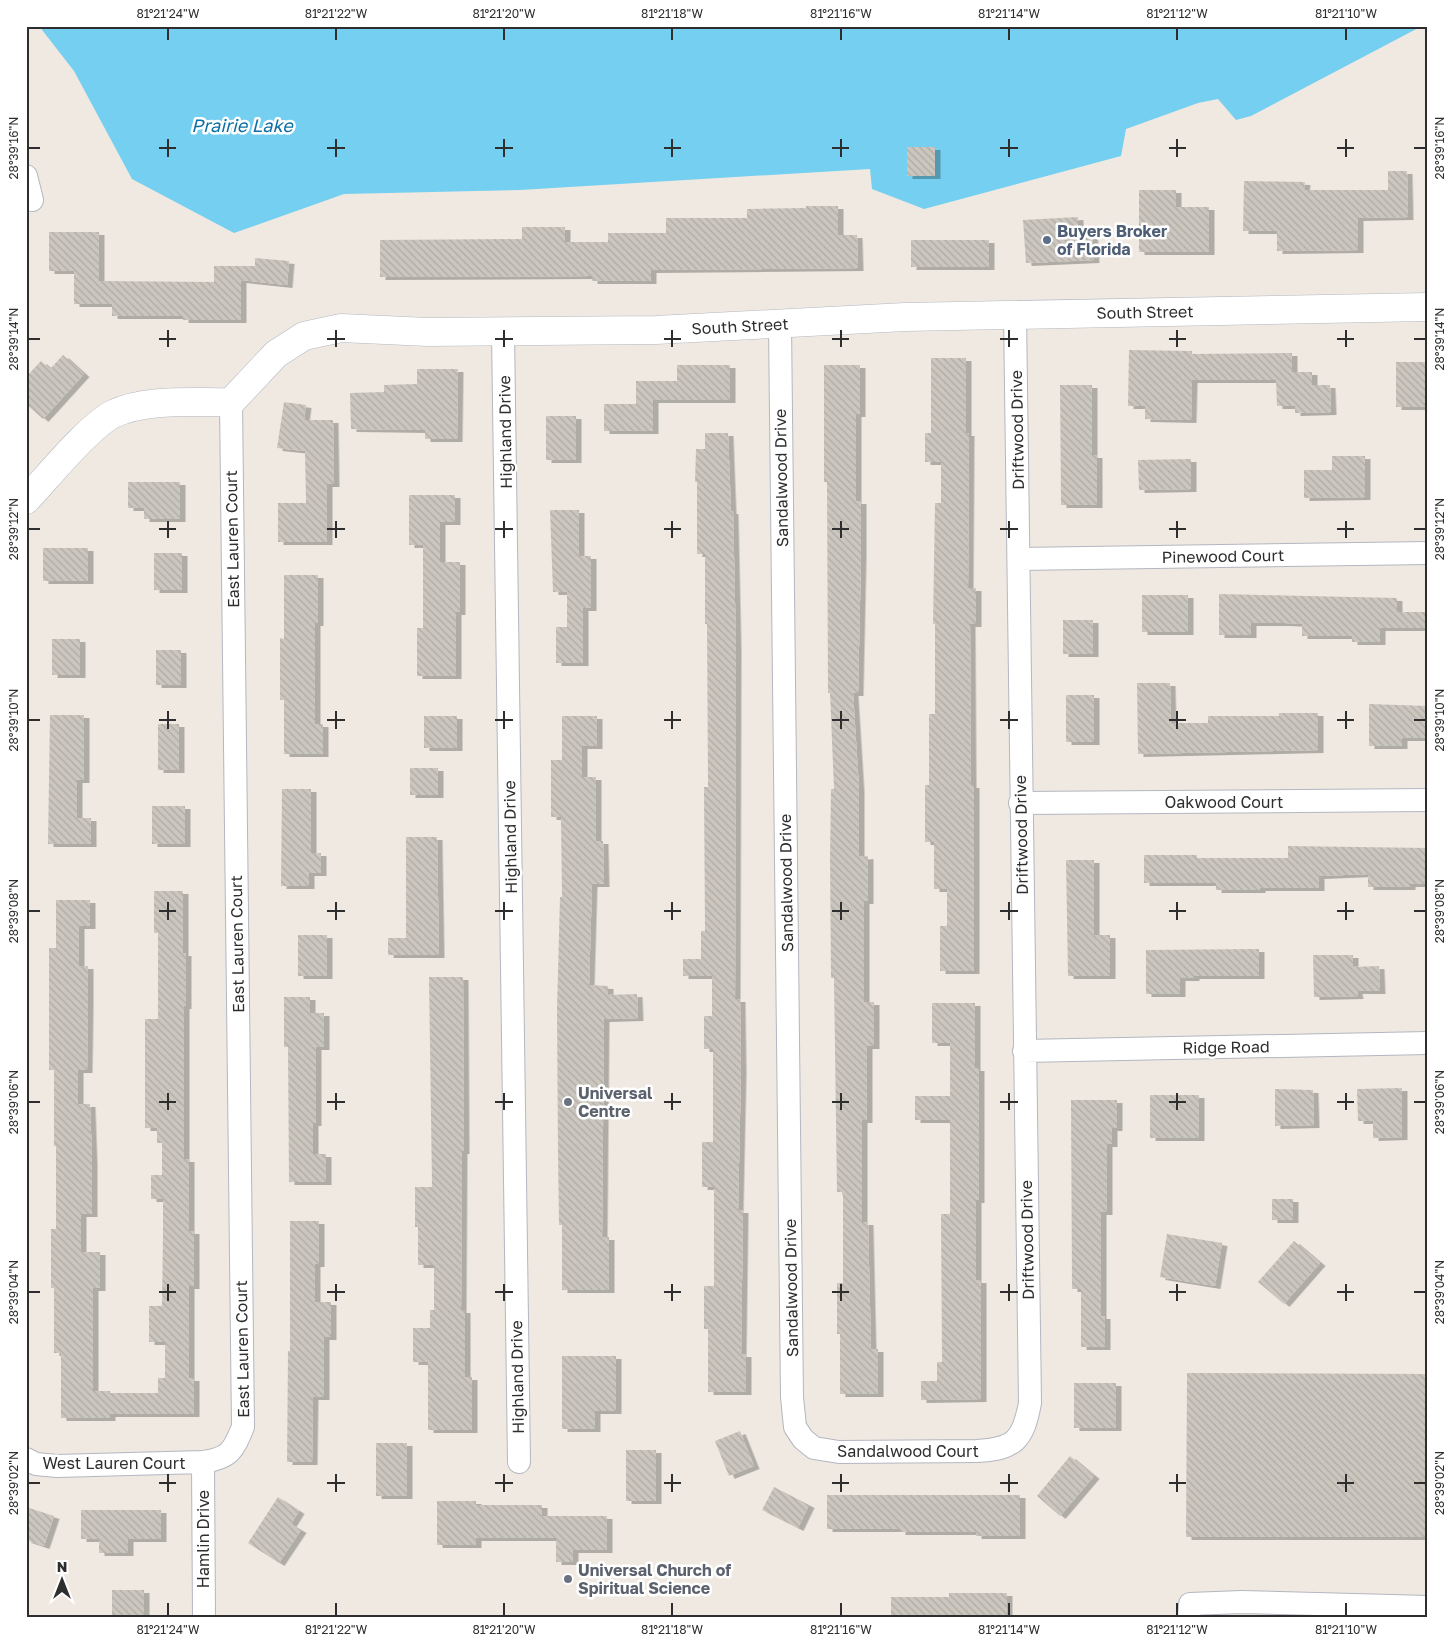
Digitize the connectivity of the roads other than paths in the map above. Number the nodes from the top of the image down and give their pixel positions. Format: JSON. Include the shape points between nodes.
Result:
{"nodes":[{"id":1,"x":26,"y":176,"type":"edge"},
{"id":2,"x":32,"y":200,"type":"dead end"},
{"id":3,"x":1428,"y":307,"type":"edge"},
{"id":4,"x":1015,"y":314,"type":"junction"},
{"id":5,"x":780,"y":324,"type":"junction"},
{"id":6,"x":504,"y":332,"type":"junction"},
{"id":7,"x":230,"y":402,"type":"junction"},
{"id":8,"x":26,"y":500,"type":"edge"},
{"id":9,"x":1428,"y":553,"type":"edge"},
{"id":10,"x":1019,"y":560,"type":"junction"},
{"id":11,"x":1428,"y":800,"type":"edge"},
{"id":12,"x":1020,"y":803,"type":"junction"},
{"id":13,"x":1428,"y":1043,"type":"edge"},
{"id":14,"x":1024,"y":1051,"type":"junction"},
{"id":15,"x":803,"y":1440,"type":"joint"},
{"id":16,"x":1016,"y":1442,"type":"joint"},
{"id":17,"x":26,"y":1459,"type":"edge"},
{"id":18,"x":203,"y":1462,"type":"junction"},
{"id":19,"x":519,"y":1462,"type":"dead end"},
{"id":20,"x":1428,"y":1607,"type":"edge"},
{"id":21,"x":1242,"y":1609,"type":"edge"},
{"id":22,"x":204,"y":1617,"type":"edge"},
{"id":23,"x":1189,"y":1617,"type":"edge"}],
"edges":[{"from":1,"to":2,"type":"street"},
{"from":3,"to":4,"type":"street","name":"South Street"},
{"from":4,"to":5,"type":"street","name":"South Street"},
{"from":4,"to":10,"type":"street","name":"Driftwood Drive"},
{"from":5,"to":6,"type":"street","name":"South Street"},
{"from":5,"to":15,"type":"street","name":"Sandalwood Drive","via":[[792,1397],[795,1427]]},
{"from":6,"to":7,"type":"street","name":"South Street","via":[[428,332],[360,327],[304,336],[276,354]]},
{"from":6,"to":19,"type":"street","name":"Highland Drive"},
{"from":7,"to":8,"type":"street","via":[[136,407],[114,414],[98,424]]},
{"from":7,"to":18,"type":"street","name":"East Lauren Court","via":[[243,1427],[234,1448],[221,1459]]},
{"from":9,"to":10,"type":"street","name":"Pinewood Court"},
{"from":10,"to":12,"type":"street","name":"Driftwood Drive"},
{"from":11,"to":12,"type":"street","name":"Oakwood Court"},
{"from":12,"to":14,"type":"street","name":"Driftwood Drive"},
{"from":13,"to":14,"type":"street","name":"Ridge Road"},
{"from":14,"to":16,"type":"street","name":"Driftwood Drive","via":[[1030,1403],[1026,1427]]},
{"from":15,"to":16,"type":"street","name":"Sandalwood Court","via":[[814,1448],[839,1452],[977,1452],[996,1450]]},
{"from":17,"to":18,"type":"street","name":"West Lauren Court","via":[[36,1464],[57,1466]]},
{"from":18,"to":22,"type":"street","name":"Hamlin Drive"},
{"from":20,"to":21,"type":"street"},
{"from":21,"to":23,"type":"street","via":[[1190,1604]]}]}
